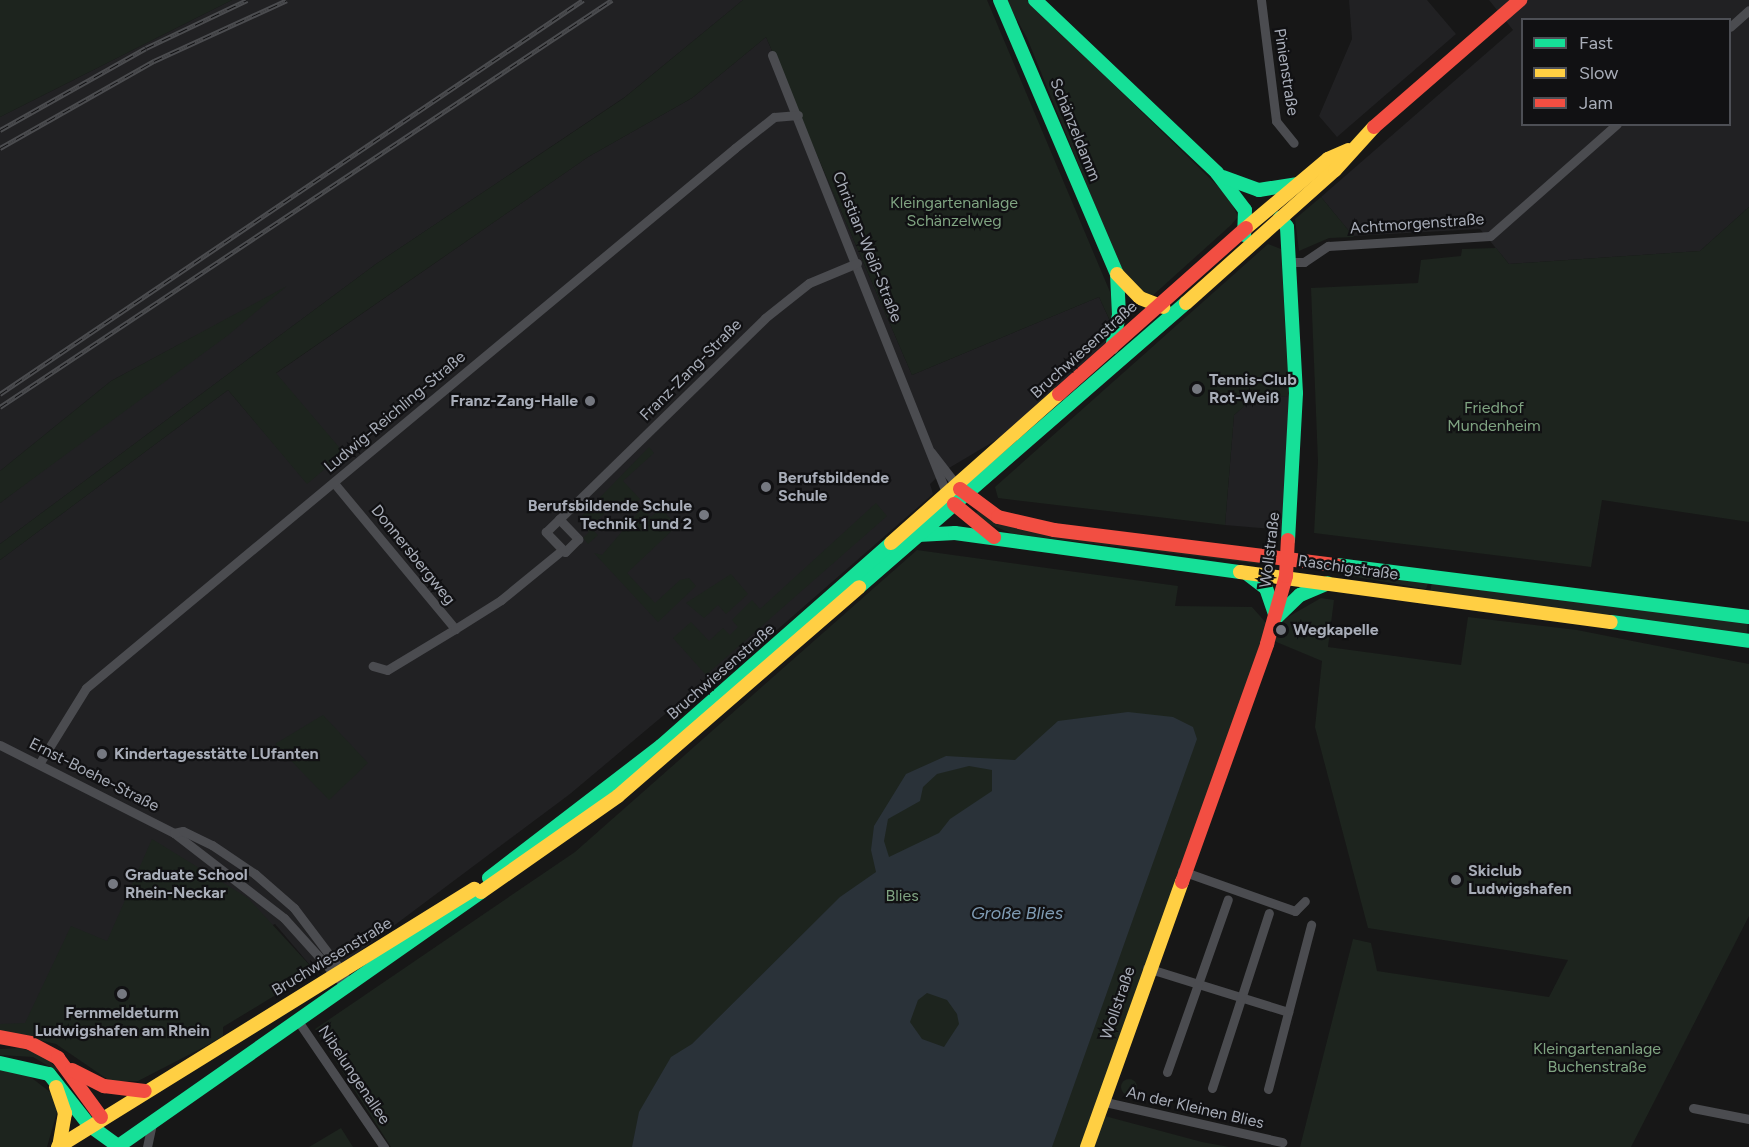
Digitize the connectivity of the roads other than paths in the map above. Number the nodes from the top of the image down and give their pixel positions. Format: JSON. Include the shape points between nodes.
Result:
{"nodes":[{"id":1,"x":1000,"y":0,"type":"edge"},
{"id":2,"x":1035,"y":0,"type":"edge"},
{"id":3,"x":1261,"y":0,"type":"edge"},
{"id":4,"x":1520,"y":0,"type":"edge"},
{"id":5,"x":1749,"y":10,"type":"edge"},
{"id":6,"x":1731,"y":26,"type":"edge"},
{"id":7,"x":772,"y":55,"type":"dead end"},
{"id":8,"x":798,"y":115,"type":"junction"},
{"id":9,"x":1615,"y":126,"type":"edge"},
{"id":10,"x":1294,"y":142,"type":"dead end"},
{"id":11,"x":1350,"y":149,"type":"junction"},
{"id":12,"x":1217,"y":173,"type":"junction"},
{"id":13,"x":1299,"y":184,"type":"junction"},
{"id":14,"x":1280,"y":218,"type":"junction"},
{"id":15,"x":1246,"y":228,"type":"junction"},
{"id":16,"x":1290,"y":262,"type":"junction"},
{"id":17,"x":857,"y":263,"type":"junction"},
{"id":18,"x":1226,"y":264,"type":"junction"},
{"id":19,"x":1117,"y":274,"type":"junction"},
{"id":20,"x":1158,"y":306,"type":"junction"},
{"id":21,"x":1176,"y":309,"type":"junction"},
{"id":22,"x":1112,"y":346,"type":"junction"},
{"id":23,"x":931,"y":452,"type":"junction"},
{"id":24,"x":334,"y":483,"type":"junction"},
{"id":25,"x":962,"y":491,"type":"junction"},
{"id":26,"x":950,"y":501,"type":"junction"},
{"id":27,"x":559,"y":519,"type":"junction"},
{"id":28,"x":918,"y":536,"type":"junction"},
{"id":29,"x":998,"y":540,"type":"junction"},
{"id":30,"x":562,"y":549,"type":"junction"},
{"id":31,"x":1288,"y":557,"type":"junction"},
{"id":32,"x":1240,"y":570,"type":"junction"},
{"id":33,"x":1433,"y":573,"type":"junction"},
{"id":34,"x":1286,"y":576,"type":"junction"},
{"id":35,"x":1333,"y":582,"type":"junction"},
{"id":36,"x":1430,"y":596,"type":"junction"},
{"id":37,"x":1749,"y":617,"type":"edge"},
{"id":38,"x":1275,"y":619,"type":"junction"},
{"id":39,"x":455,"y":629,"type":"junction"},
{"id":40,"x":1749,"y":641,"type":"edge"},
{"id":41,"x":373,"y":666,"type":"dead end"},
{"id":42,"x":0,"y":745,"type":"edge"},
{"id":43,"x":39,"y":764,"type":"junction"},
{"id":44,"x":174,"y":833,"type":"junction"},
{"id":45,"x":1182,"y":871,"type":"junction"},
{"id":46,"x":1228,"y":898,"type":"dead end"},
{"id":47,"x":1305,"y":901,"type":"dead end"},
{"id":48,"x":1269,"y":913,"type":"dead end"},
{"id":49,"x":1311,"y":925,"type":"dead end"},
{"id":50,"x":1147,"y":968,"type":"junction"},
{"id":51,"x":337,"y":972,"type":"junction"},
{"id":52,"x":1198,"y":984,"type":"junction"},
{"id":53,"x":347,"y":988,"type":"junction"},
{"id":54,"x":1241,"y":997,"type":"junction"},
{"id":55,"x":1288,"y":1012,"type":"junction"},
{"id":56,"x":298,"y":1021,"type":"junction"},
{"id":57,"x":0,"y":1037,"type":"edge"},
{"id":58,"x":14,"y":1039,"type":"junction"},
{"id":59,"x":0,"y":1042,"type":"edge"},
{"id":60,"x":0,"y":1063,"type":"edge"},
{"id":61,"x":1167,"y":1072,"type":"dead end"},
{"id":62,"x":81,"y":1079,"type":"junction"},
{"id":63,"x":1212,"y":1088,"type":"dead end"},
{"id":64,"x":1268,"y":1089,"type":"dead end"},
{"id":65,"x":145,"y":1090,"type":"junction"},
{"id":66,"x":64,"y":1095,"type":"junction"},
{"id":67,"x":1101,"y":1101,"type":"junction"},
{"id":68,"x":1693,"y":1108,"type":"dead end"},
{"id":69,"x":1749,"y":1119,"type":"edge"},
{"id":70,"x":95,"y":1121,"type":"junction"},
{"id":71,"x":152,"y":1123,"type":"junction"},
{"id":72,"x":1282,"y":1142,"type":"dead end"},
{"id":73,"x":58,"y":1147,"type":"edge"},
{"id":74,"x":104,"y":1147,"type":"edge"},
{"id":75,"x":118,"y":1147,"type":"edge"},
{"id":76,"x":147,"y":1147,"type":"edge"},
{"id":77,"x":384,"y":1147,"type":"edge"},
{"id":78,"x":1087,"y":1147,"type":"edge"}],
"edges":[{"from":1,"to":19,"type":"main road","name":"Schänzeldamm"},
{"from":2,"to":12,"type":"main road"},
{"from":3,"to":10,"type":"street","name":"Pinienstraße","via":[[1276,121]]},
{"from":4,"to":11,"type":"main road","name":"Bruchwiesenstraße"},
{"from":5,"to":6,"type":"street"},
{"from":7,"to":8,"type":"street","name":"Christian-Weiß-Straße"},
{"from":8,"to":17,"type":"street","name":"Christian-Weiß-Straße"},
{"from":8,"to":24,"type":"street","name":"Ludwig-Reichling-Straße","via":[[774,117]]},
{"from":9,"to":16,"type":"street","name":"Achtmorgenstraße","via":[[1490,236],[1328,246],[1304,262]]},
{"from":11,"to":13,"type":"main road","name":"Bruchwiesenstraße"},
{"from":11,"to":14,"type":"main road","name":"Bruchwiesenstraße"},
{"from":12,"to":13,"type":"main road","via":[[1259,190]]},
{"from":12,"to":15,"type":"main road","via":[[1241,201]]},
{"from":13,"to":15,"type":"main road","name":"Bruchwiesenstraße"},
{"from":14,"to":16,"type":"main road","name":"Wollstraße","via":[[1287,227]]},
{"from":14,"to":18,"type":"main road","name":"Bruchwiesenstraße"},
{"from":15,"to":18,"type":"main road"},
{"from":15,"to":20,"type":"main road","name":"Bruchwiesenstraße"},
{"from":16,"to":31,"type":"main road","name":"Wollstraße","via":[[1296,393]]},
{"from":17,"to":23,"type":"street","name":"Christian-Weiß-Straße"},
{"from":17,"to":27,"type":"street","name":"Franz-Zang-Straße","via":[[809,283],[778,306]]},
{"from":18,"to":21,"type":"main road","name":"Bruchwiesenstraße"},
{"from":19,"to":20,"type":"main road","name":"Schänzeldamm","via":[[1140,297]]},
{"from":19,"to":22,"type":"main road","name":"Schänzeldamm","via":[[1120,308]]},
{"from":20,"to":21,"type":"main road","name":"Schänzeldamm"},
{"from":20,"to":22,"type":"main road","name":"Bruchwiesenstraße"},
{"from":21,"to":25,"type":"main road","name":"Bruchwiesenstraße"},
{"from":22,"to":25,"type":"main road","name":"Bruchwiesenstraße"},
{"from":23,"to":25,"type":"street","name":"Christian-Weiß-Straße"},
{"from":23,"to":26,"type":"street","name":"Christian-Weiß-Straße"},
{"from":24,"to":39,"type":"street","name":"Donnersbergweg"},
{"from":24,"to":43,"type":"street","name":"Ludwig-Reichling-Straße","via":[[86,688]]},
{"from":25,"to":26,"type":"main road","name":"Bruchwiesenstraße"},
{"from":25,"to":31,"type":"main road","name":"Raschigstraße","via":[[982,509],[1016,523]]},
{"from":26,"to":28,"type":"main road","name":"Bruchwiesenstraße"},
{"from":26,"to":29,"type":"main road"},
{"from":26,"to":51,"type":"main road","name":"Bruchwiesenstraße","via":[[586,808],[467,894]]},
{"from":27,"to":30,"type":"street","via":[[546,532]]},
{"from":27,"to":30,"type":"street","via":[[578,538]]},
{"from":28,"to":29,"type":"main road","name":"Raschigstraße","via":[[955,533]]},
{"from":28,"to":53,"type":"main road","name":"Bruchwiesenstraße","via":[[618,796]]},
{"from":29,"to":32,"type":"main road","name":"Raschigstraße"},
{"from":30,"to":39,"type":"street"},
{"from":31,"to":33,"type":"main road","name":"Raschigstraße"},
{"from":31,"to":34,"type":"main road","name":"Wollstraße"},
{"from":32,"to":34,"type":"main road","name":"Raschigstraße"},
{"from":32,"to":38,"type":"main road","via":[[1266,588]]},
{"from":33,"to":36,"type":"main road"},
{"from":33,"to":37,"type":"main road","name":"Raschigstraße"},
{"from":34,"to":35,"type":"main road","name":"Raschigstraße"},
{"from":34,"to":38,"type":"main road","name":"Wollstraße"},
{"from":35,"to":36,"type":"main road","name":"Raschigstraße"},
{"from":35,"to":38,"type":"main road","via":[[1300,595]]},
{"from":36,"to":40,"type":"main road","name":"Raschigstraße"},
{"from":38,"to":45,"type":"main road","name":"Wollstraße"},
{"from":39,"to":41,"type":"street","name":"Donnersbergweg","via":[[387,670]]},
{"from":42,"to":43,"type":"street","name":"Ernst-Boehe-Straße"},
{"from":43,"to":44,"type":"street","name":"Ernst-Boehe-Straße"},
{"from":44,"to":51,"type":"street","name":"Ernst-Boehe-Straße","via":[[284,918]]},
{"from":44,"to":51,"type":"street","name":"Ernst-Boehe-Straße","via":[[183,831],[212,845],[255,874],[294,908]]},
{"from":45,"to":47,"type":"street","via":[[1295,910]]},
{"from":45,"to":50,"type":"main road","name":"Wollstraße"},
{"from":46,"to":52,"type":"street"},
{"from":48,"to":54,"type":"street"},
{"from":49,"to":55,"type":"street"},
{"from":50,"to":52,"type":"street"},
{"from":50,"to":67,"type":"main road","name":"Wollstraße"},
{"from":51,"to":53,"type":"street","name":"Ernst-Boehe-Straße"},
{"from":51,"to":65,"type":"main road","name":"Bruchwiesenstraße"},
{"from":52,"to":54,"type":"street"},
{"from":52,"to":61,"type":"street"},
{"from":53,"to":56,"type":"main road","name":"Bruchwiesenstraße"},
{"from":54,"to":55,"type":"street"},
{"from":54,"to":63,"type":"street"},
{"from":55,"to":64,"type":"street"},
{"from":56,"to":71,"type":"main road","name":"Bruchwiesenstraße"},
{"from":56,"to":77,"type":"street","name":"Nibelungenallee"},
{"from":57,"to":58,"type":"main road"},
{"from":58,"to":59,"type":"main road"},
{"from":58,"to":62,"type":"main road","via":[[44,1048]]},
{"from":60,"to":66,"type":"main road","via":[[30,1065],[49,1074]]},
{"from":62,"to":65,"type":"main road"},
{"from":62,"to":70,"type":"main road"},
{"from":65,"to":70,"type":"main road","name":"Bruchwiesenstraße"},
{"from":66,"to":70,"type":"main road"},
{"from":66,"to":73,"type":"main road"},
{"from":67,"to":72,"type":"street","name":"An der Kleinen Blies"},
{"from":67,"to":78,"type":"main road","name":"Wollstraße"},
{"from":68,"to":69,"type":"street"},
{"from":70,"to":73,"type":"main road","name":"Bruchwiesenstraße"},
{"from":70,"to":74,"type":"main road"},
{"from":70,"to":75,"type":"main road"},
{"from":71,"to":75,"type":"main road","name":"Bruchwiesenstraße"},
{"from":71,"to":76,"type":"street"}]}
